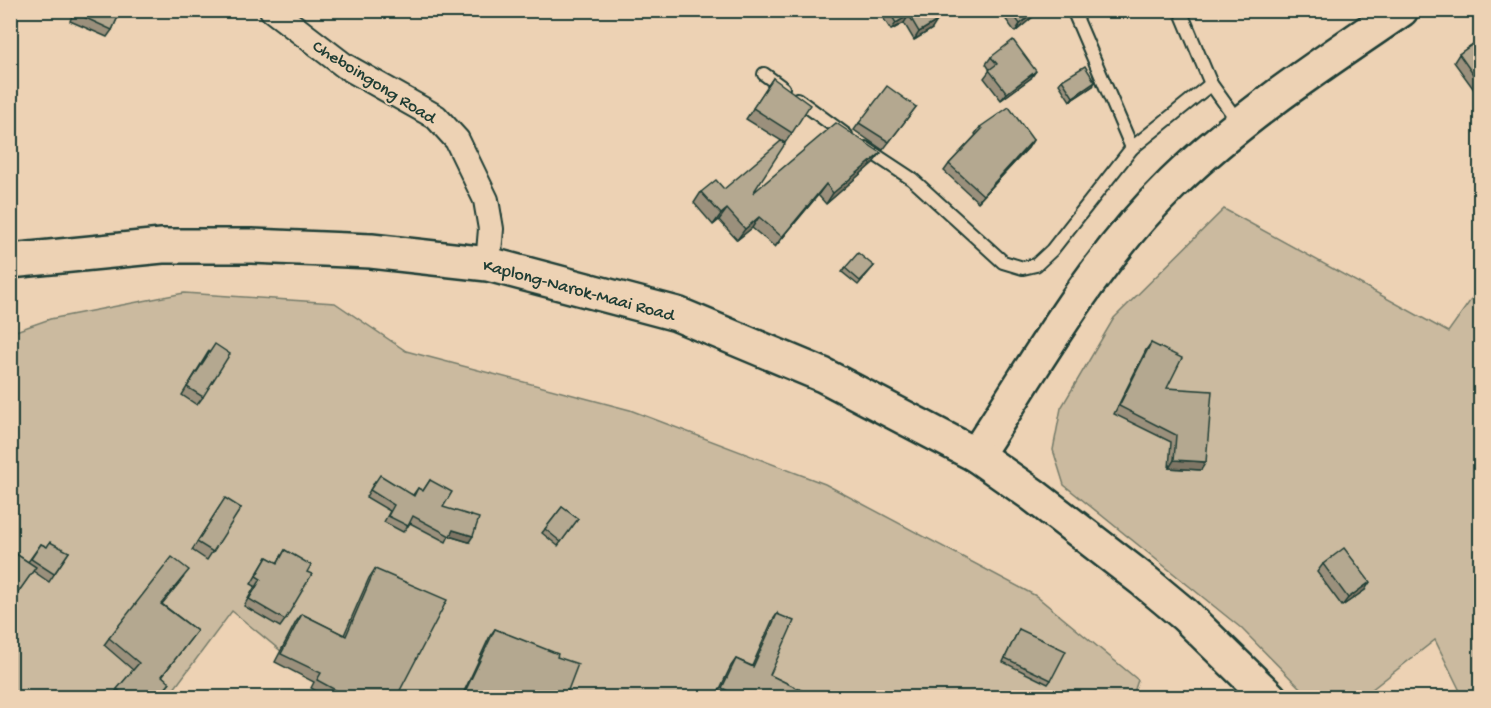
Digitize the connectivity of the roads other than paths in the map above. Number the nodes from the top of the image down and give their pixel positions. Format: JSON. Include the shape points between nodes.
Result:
{"nodes":[{"id":1,"x":272,"y":10,"type":"edge"},
{"id":2,"x":1073,"y":10,"type":"edge"},
{"id":3,"x":1180,"y":10,"type":"edge"},
{"id":4,"x":1401,"y":10,"type":"edge"},
{"id":5,"x":764,"y":74,"type":"dead end"},
{"id":6,"x":1211,"y":84,"type":"junction"},
{"id":7,"x":1240,"y":124,"type":"junction"},
{"id":8,"x":1132,"y":148,"type":"junction"},
{"id":9,"x":10,"y":261,"type":"edge"},
{"id":10,"x":488,"y":264,"type":"junction"},
{"id":11,"x":976,"y":455,"type":"junction"},
{"id":12,"x":1270,"y":698,"type":"edge"}],
"edges":[{"from":1,"to":10,"type":"street","name":"Cheboingong Road","via":[[345,66],[436,117],[457,140],[486,200],[491,229]]},
{"from":2,"to":8,"type":"lane"},
{"from":3,"to":6,"type":"lane"},
{"from":4,"to":7,"type":"main road"},
{"from":5,"to":8,"type":"lane","via":[[819,117],[912,179],[1003,262],[1023,268],[1036,265],[1052,249]]},
{"from":6,"to":7,"type":"lane"},
{"from":6,"to":8,"type":"lane"},
{"from":7,"to":11,"type":"main road","via":[[1171,184],[1116,247],[1060,322]]},
{"from":9,"to":10,"type":"main road","name":"Kaplong-Narok-Maai Road","via":[[162,246],[252,246],[371,251]]},
{"from":10,"to":11,"type":"main road","name":"Kaplong-Narok-Maai Road","via":[[677,314],[823,375]]},
{"from":11,"to":12,"type":"main road","name":"Kaplong-Narok-Maai Road","via":[[1185,615]]}]}
